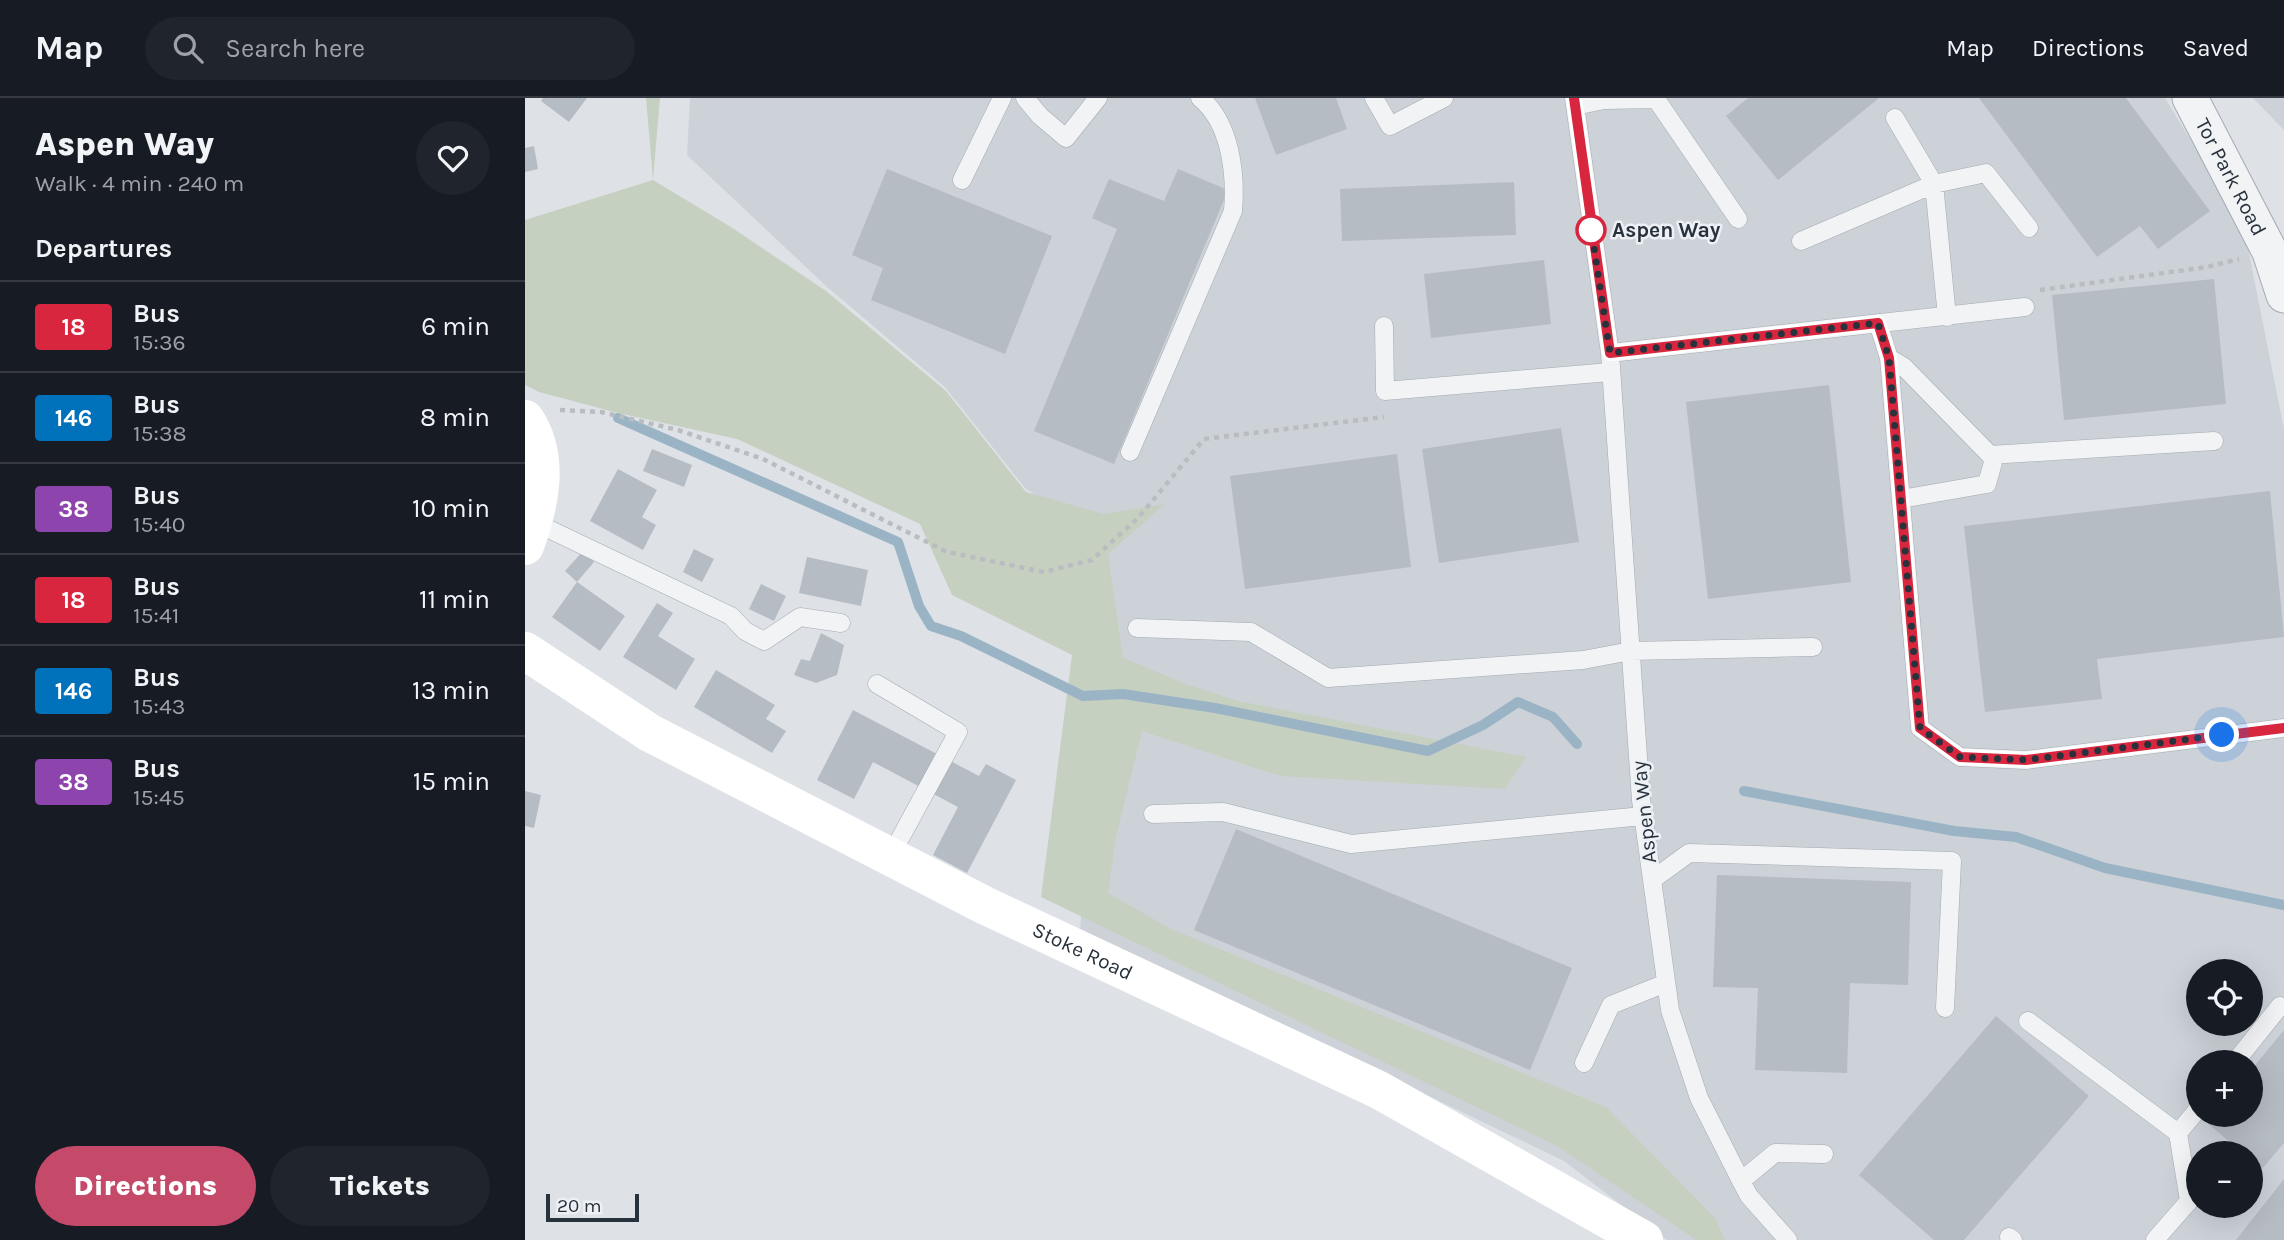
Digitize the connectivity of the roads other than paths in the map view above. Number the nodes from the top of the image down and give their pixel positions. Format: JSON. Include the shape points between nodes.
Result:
{"nodes":[{"id":1,"x":1002,"y":98,"type":"edge"},
{"id":2,"x":1025,"y":98,"type":"edge"},
{"id":3,"x":1098,"y":98,"type":"edge"},
{"id":4,"x":1200,"y":98,"type":"edge"},
{"id":5,"x":1374,"y":98,"type":"edge"},
{"id":6,"x":1444,"y":98,"type":"edge"},
{"id":7,"x":2190,"y":98,"type":"edge"},
{"id":8,"x":1574,"y":102,"type":"edge"},
{"id":9,"x":1895,"y":118,"type":"dead end"},
{"id":10,"x":962,"y":180,"type":"dead end"},
{"id":11,"x":1934,"y":184,"type":"junction"},
{"id":12,"x":1738,"y":219,"type":"dead end"},
{"id":13,"x":2029,"y":228,"type":"dead end"},
{"id":14,"x":1801,"y":241,"type":"dead end"},
{"id":15,"x":2277,"y":255,"type":"edge"},
{"id":16,"x":2284,"y":295,"type":"edge"},
{"id":17,"x":2025,"y":307,"type":"dead end"},
{"id":18,"x":1947,"y":317,"type":"junction"},
{"id":19,"x":1878,"y":323,"type":"junction"},
{"id":20,"x":1384,"y":326,"type":"dead end"},
{"id":21,"x":1610,"y":353,"type":"junction"},
{"id":22,"x":1889,"y":358,"type":"junction"},
{"id":23,"x":1610,"y":372,"type":"junction"},
{"id":24,"x":538,"y":414,"type":"edge"},
{"id":25,"x":2214,"y":441,"type":"dead end"},
{"id":26,"x":1130,"y":452,"type":"dead end"},
{"id":27,"x":1995,"y":455,"type":"junction"},
{"id":28,"x":1901,"y":499,"type":"junction"},
{"id":29,"x":530,"y":534,"type":"edge"},
{"id":30,"x":841,"y":623,"type":"dead end"},
{"id":31,"x":1137,"y":628,"type":"dead end"},
{"id":32,"x":1813,"y":647,"type":"dead end"},
{"id":33,"x":1631,"y":651,"type":"junction"},
{"id":34,"x":525,"y":652,"type":"edge"},
{"id":35,"x":877,"y":684,"type":"dead end"},
{"id":36,"x":2284,"y":728,"type":"edge"},
{"id":37,"x":1153,"y":814,"type":"dead end"},
{"id":38,"x":1643,"y":816,"type":"junction"},
{"id":39,"x":890,"y":857,"type":"junction"},
{"id":40,"x":1652,"y":880,"type":"junction"},
{"id":41,"x":1666,"y":983,"type":"junction"},
{"id":42,"x":2280,"y":1006,"type":"dead end"},
{"id":43,"x":1945,"y":1008,"type":"dead end"},
{"id":44,"x":2028,"y":1021,"type":"dead end"},
{"id":45,"x":2245,"y":1050,"type":"edge"},
{"id":46,"x":1584,"y":1063,"type":"dead end"},
{"id":47,"x":2186,"y":1123,"type":"edge"},
{"id":48,"x":2178,"y":1133,"type":"junction"},
{"id":49,"x":1824,"y":1154,"type":"dead end"},
{"id":50,"x":1741,"y":1181,"type":"junction"},
{"id":51,"x":1644,"y":1240,"type":"edge"},
{"id":52,"x":1788,"y":1240,"type":"edge"},
{"id":53,"x":2155,"y":1240,"type":"edge"}],
"edges":[{"from":1,"to":10,"type":"lane"},
{"from":2,"to":3,"type":"lane","via":[[1066,138]]},
{"from":4,"to":26,"type":"lane","via":[[1210,106],[1227,144],[1236,178],[1233,211]]},
{"from":5,"to":6,"type":"lane","via":[[1390,126]]},
{"from":7,"to":15,"type":"street","name":"Tor Park Road"},
{"from":8,"to":12,"type":"lane","via":[[1656,99]]},
{"from":8,"to":21,"type":"lane","name":"Aspen Way"},
{"from":9,"to":11,"type":"lane"},
{"from":11,"to":13,"type":"lane","via":[[1986,173]]},
{"from":11,"to":14,"type":"lane"},
{"from":11,"to":18,"type":"lane"},
{"from":15,"to":16,"type":"street","name":"Tor Park Road"},
{"from":17,"to":18,"type":"lane"},
{"from":18,"to":19,"type":"lane"},
{"from":19,"to":21,"type":"lane"},
{"from":19,"to":22,"type":"lane"},
{"from":20,"to":23,"type":"lane","via":[[1385,391]]},
{"from":21,"to":23,"type":"lane","name":"Aspen Way"},
{"from":22,"to":27,"type":"lane"},
{"from":22,"to":28,"type":"lane"},
{"from":23,"to":33,"type":"lane","name":"Aspen Way"},
{"from":24,"to":29,"type":"street","via":[[542,465]]},
{"from":25,"to":27,"type":"lane"},
{"from":27,"to":28,"type":"lane","via":[[1987,484]]},
{"from":28,"to":36,"type":"lane","via":[[1920,728],[1960,757],[2026,760]]},
{"from":29,"to":30,"type":"lane","via":[[731,616],[745,631],[764,641],[800,617]]},
{"from":31,"to":33,"type":"lane","via":[[1251,632],[1328,678],[1583,660]]},
{"from":32,"to":33,"type":"lane"},
{"from":33,"to":38,"type":"lane","name":"Aspen Way"},
{"from":34,"to":39,"type":"street","name":"Stoke Road","via":[[650,733]]},
{"from":35,"to":39,"type":"lane","via":[[958,732]]},
{"from":37,"to":38,"type":"lane","via":[[1223,812],[1351,844]]},
{"from":38,"to":40,"type":"lane","name":"Aspen Way"},
{"from":39,"to":51,"type":"street","name":"Stoke Road","via":[[1379,1090]]},
{"from":40,"to":41,"type":"lane","name":"Aspen Way"},
{"from":40,"to":43,"type":"lane","via":[[1689,853],[1952,861]]},
{"from":41,"to":46,"type":"lane","via":[[1611,1005]]},
{"from":41,"to":50,"type":"lane","name":"Aspen Way","via":[[1670,1010],[1699,1098]]},
{"from":42,"to":45,"type":"lane"},
{"from":44,"to":48,"type":"lane"},
{"from":47,"to":48,"type":"lane"},
{"from":48,"to":53,"type":"lane","via":[[2189,1201]]},
{"from":49,"to":50,"type":"lane","via":[[1775,1153]]},
{"from":50,"to":52,"type":"lane","name":"Aspen Way"}]}
